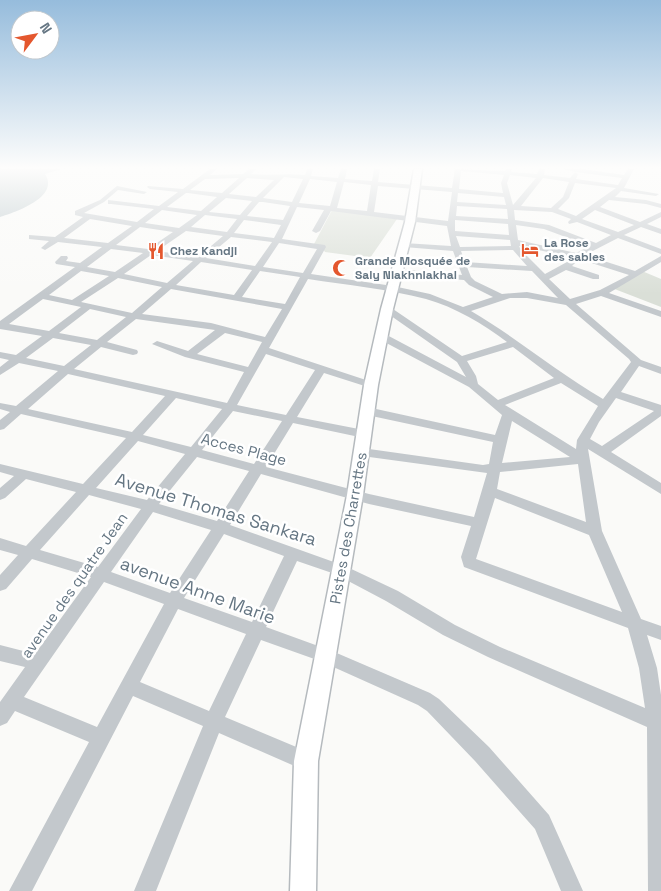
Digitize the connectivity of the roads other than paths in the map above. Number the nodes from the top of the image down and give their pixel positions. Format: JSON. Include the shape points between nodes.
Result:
{"nodes":[{"id":1,"x":83,"y":211,"type":"edge"},
{"id":2,"x":157,"y":211,"type":"edge"},
{"id":3,"x":182,"y":211,"type":"edge"},
{"id":4,"x":206,"y":211,"type":"edge"},
{"id":5,"x":248,"y":211,"type":"edge"},
{"id":6,"x":293,"y":211,"type":"edge"},
{"id":7,"x":330,"y":211,"type":"edge"},
{"id":8,"x":343,"y":211,"type":"edge"},
{"id":9,"x":371,"y":211,"type":"edge"},
{"id":10,"x":411,"y":211,"type":"edge"},
{"id":11,"x":453,"y":211,"type":"edge"},
{"id":12,"x":513,"y":211,"type":"edge"},
{"id":13,"x":555,"y":211,"type":"edge"},
{"id":14,"x":591,"y":211,"type":"edge"},
{"id":15,"x":603,"y":211,"type":"edge"},
{"id":16,"x":620,"y":211,"type":"edge"},
{"id":17,"x":203,"y":213,"type":"junction"},
{"id":18,"x":370,"y":214,"type":"junction"},
{"id":19,"x":661,"y":214,"type":"edge"},
{"id":20,"x":615,"y":215,"type":"junction"},
{"id":21,"x":88,"y":217,"type":"junction"},
{"id":22,"x":241,"y":218,"type":"junction"},
{"id":23,"x":577,"y":218,"type":"junction"},
{"id":24,"x":410,"y":221,"type":"junction"},
{"id":25,"x":512,"y":222,"type":"junction"},
{"id":26,"x":286,"y":223,"type":"junction"},
{"id":27,"x":640,"y":224,"type":"junction"},
{"id":28,"x":138,"y":225,"type":"junction"},
{"id":29,"x":452,"y":226,"type":"junction"},
{"id":30,"x":182,"y":230,"type":"junction"},
{"id":31,"x":557,"y":230,"type":"junction"},
{"id":32,"x":316,"y":231,"type":"dead end"},
{"id":33,"x":661,"y":232,"type":"edge"},
{"id":34,"x":228,"y":235,"type":"junction"},
{"id":35,"x":620,"y":235,"type":"junction"},
{"id":36,"x":32,"y":237,"type":"dead end"},
{"id":37,"x":56,"y":240,"type":"junction"},
{"id":38,"x":277,"y":241,"type":"junction"},
{"id":39,"x":514,"y":243,"type":"junction"},
{"id":40,"x":110,"y":246,"type":"junction"},
{"id":41,"x":404,"y":246,"type":"junction"},
{"id":42,"x":597,"y":246,"type":"junction"},
{"id":43,"x":45,"y":248,"type":"dead end"},
{"id":44,"x":458,"y":250,"type":"junction"},
{"id":45,"x":150,"y":252,"type":"junction"},
{"id":46,"x":661,"y":252,"type":"edge"},
{"id":47,"x":578,"y":255,"type":"junction"},
{"id":48,"x":64,"y":258,"type":"dead end"},
{"id":49,"x":661,"y":258,"type":"edge"},
{"id":50,"x":197,"y":260,"type":"junction"},
{"id":51,"x":463,"y":264,"type":"junction"},
{"id":52,"x":82,"y":267,"type":"junction"},
{"id":53,"x":566,"y":267,"type":"junction"},
{"id":54,"x":256,"y":269,"type":"junction"},
{"id":55,"x":536,"y":269,"type":"junction"},
{"id":56,"x":398,"y":272,"type":"junction"},
{"id":57,"x":634,"y":274,"type":"junction"},
{"id":58,"x":117,"y":276,"type":"junction"},
{"id":59,"x":303,"y":276,"type":"junction"},
{"id":60,"x":596,"y":277,"type":"dead end"},
{"id":61,"x":467,"y":278,"type":"junction"},
{"id":62,"x":545,"y":278,"type":"junction"},
{"id":63,"x":168,"y":286,"type":"junction"},
{"id":64,"x":393,"y":289,"type":"junction"},
{"id":65,"x":600,"y":293,"type":"junction"},
{"id":66,"x":42,"y":296,"type":"junction"},
{"id":67,"x":500,"y":297,"type":"junction"},
{"id":68,"x":236,"y":299,"type":"junction"},
{"id":69,"x":75,"y":302,"type":"junction"},
{"id":70,"x":568,"y":302,"type":"junction"},
{"id":71,"x":89,"y":306,"type":"junction"},
{"id":72,"x":287,"y":307,"type":"junction"},
{"id":73,"x":387,"y":309,"type":"junction"},
{"id":74,"x":463,"y":310,"type":"junction"},
{"id":75,"x":661,"y":314,"type":"edge"},
{"id":76,"x":135,"y":315,"type":"junction"},
{"id":77,"x":1,"y":325,"type":"edge"},
{"id":78,"x":223,"y":329,"type":"junction"},
{"id":79,"x":52,"y":335,"type":"junction"},
{"id":80,"x":381,"y":336,"type":"junction"},
{"id":81,"x":98,"y":343,"type":"junction"},
{"id":82,"x":514,"y":343,"type":"junction"},
{"id":83,"x":156,"y":344,"type":"dead end"},
{"id":84,"x":266,"y":345,"type":"junction"},
{"id":85,"x":133,"y":352,"type":"dead end"},
{"id":86,"x":0,"y":355,"type":"edge"},
{"id":87,"x":189,"y":355,"type":"junction"},
{"id":88,"x":17,"y":360,"type":"junction"},
{"id":89,"x":461,"y":360,"type":"junction"},
{"id":90,"x":637,"y":362,"type":"junction"},
{"id":91,"x":321,"y":368,"type":"junction"},
{"id":92,"x":65,"y":370,"type":"junction"},
{"id":93,"x":252,"y":371,"type":"junction"},
{"id":94,"x":661,"y":371,"type":"edge"},
{"id":95,"x":0,"y":372,"type":"edge"},
{"id":96,"x":562,"y":379,"type":"junction"},
{"id":97,"x":371,"y":385,"type":"junction"},
{"id":98,"x":473,"y":385,"type":"junction"},
{"id":99,"x":173,"y":394,"type":"junction"},
{"id":100,"x":608,"y":399,"type":"junction"},
{"id":101,"x":498,"y":404,"type":"junction"},
{"id":102,"x":0,"y":406,"type":"edge"},
{"id":103,"x":230,"y":407,"type":"junction"},
{"id":104,"x":19,"y":410,"type":"junction"},
{"id":105,"x":661,"y":410,"type":"edge"},
{"id":106,"x":367,"y":411,"type":"junction"},
{"id":107,"x":508,"y":414,"type":"junction"},
{"id":108,"x":290,"y":419,"type":"junction"},
{"id":109,"x":0,"y":426,"type":"edge"},
{"id":110,"x":364,"y":434,"type":"junction"},
{"id":111,"x":134,"y":436,"type":"junction"},
{"id":112,"x":500,"y":440,"type":"junction"},
{"id":113,"x":583,"y":440,"type":"junction"},
{"id":114,"x":194,"y":452,"type":"junction"},
{"id":115,"x":362,"y":452,"type":"junction"},
{"id":116,"x":604,"y":452,"type":"junction"},
{"id":117,"x":583,"y":459,"type":"junction"},
{"id":118,"x":0,"y":468,"type":"edge"},
{"id":119,"x":495,"y":469,"type":"junction"},
{"id":120,"x":256,"y":470,"type":"junction"},
{"id":121,"x":24,"y":474,"type":"junction"},
{"id":122,"x":661,"y":489,"type":"edge"},
{"id":123,"x":85,"y":490,"type":"junction"},
{"id":124,"x":490,"y":491,"type":"junction"},
{"id":125,"x":0,"y":495,"type":"edge"},
{"id":126,"x":355,"y":495,"type":"junction"},
{"id":127,"x":150,"y":506,"type":"junction"},
{"id":128,"x":480,"y":523,"type":"junction"},
{"id":129,"x":219,"y":527,"type":"junction"},
{"id":130,"x":594,"y":531,"type":"junction"},
{"id":131,"x":0,"y":544,"type":"edge"},
{"id":132,"x":28,"y":552,"type":"junction"},
{"id":133,"x":293,"y":552,"type":"junction"},
{"id":134,"x":340,"y":570,"type":"junction"},
{"id":135,"x":101,"y":576,"type":"junction"},
{"id":136,"x":0,"y":585,"type":"edge"},
{"id":137,"x":174,"y":601,"type":"junction"},
{"id":138,"x":635,"y":624,"type":"junction"},
{"id":139,"x":255,"y":632,"type":"junction"},
{"id":140,"x":661,"y":633,"type":"edge"},
{"id":141,"x":0,"y":652,"type":"edge"},
{"id":142,"x":326,"y":656,"type":"junction"},
{"id":143,"x":38,"y":663,"type":"junction"},
{"id":144,"x":128,"y":685,"type":"junction"},
{"id":145,"x":12,"y":701,"type":"junction"},
{"id":146,"x":0,"y":717,"type":"edge"},
{"id":147,"x":214,"y":721,"type":"junction"},
{"id":148,"x":658,"y":723,"type":"edge"},
{"id":149,"x":100,"y":737,"type":"junction"},
{"id":150,"x":306,"y":761,"type":"junction"},
{"id":151,"x":20,"y":891,"type":"edge"},
{"id":152,"x":145,"y":891,"type":"edge"},
{"id":153,"x":303,"y":891,"type":"edge"},
{"id":154,"x":572,"y":891,"type":"edge"},
{"id":155,"x":659,"y":891,"type":"edge"}],
"edges":[{"from":1,"to":21,"type":"street","via":[[78,213]]},
{"from":2,"to":28,"type":"street"},
{"from":3,"to":17,"type":"street"},
{"from":4,"to":17,"type":"street"},
{"from":5,"to":22,"type":"street"},
{"from":6,"to":26,"type":"street"},
{"from":7,"to":32,"type":"street"},
{"from":8,"to":18,"type":"street"},
{"from":9,"to":18,"type":"street"},
{"from":10,"to":24,"type":"main road","name":"Pistes des Charrettes"},
{"from":11,"to":29,"type":"street"},
{"from":12,"to":25,"type":"street"},
{"from":13,"to":23,"type":"street"},
{"from":14,"to":23,"type":"street"},
{"from":15,"to":20,"type":"street"},
{"from":16,"to":20,"type":"street"},
{"from":17,"to":22,"type":"street"},
{"from":17,"to":30,"type":"street"},
{"from":18,"to":24,"type":"street"},
{"from":19,"to":27,"type":"street"},
{"from":20,"to":27,"type":"street"},
{"from":21,"to":28,"type":"street"},
{"from":21,"to":37,"type":"street"},
{"from":22,"to":26,"type":"street"},
{"from":22,"to":34,"type":"street"},
{"from":23,"to":31,"type":"street"},
{"from":23,"to":35,"type":"street"},
{"from":24,"to":29,"type":"street"},
{"from":24,"to":41,"type":"main road","name":"Pistes des Charrettes"},
{"from":25,"to":29,"type":"street"},
{"from":25,"to":31,"type":"street"},
{"from":25,"to":39,"type":"street"},
{"from":26,"to":38,"type":"street"},
{"from":27,"to":33,"type":"street"},
{"from":27,"to":35,"type":"street"},
{"from":28,"to":30,"type":"street"},
{"from":28,"to":40,"type":"street"},
{"from":29,"to":39,"type":"street"},
{"from":29,"to":44,"type":"street"},
{"from":30,"to":34,"type":"street"},
{"from":30,"to":45,"type":"street"},
{"from":31,"to":42,"type":"street"},
{"from":34,"to":38,"type":"street"},
{"from":34,"to":50,"type":"street"},
{"from":35,"to":42,"type":"street"},
{"from":35,"to":46,"type":"street"},
{"from":36,"to":37,"type":"street"},
{"from":37,"to":40,"type":"street"},
{"from":37,"to":43,"type":"street"},
{"from":38,"to":54,"type":"street"},
{"from":38,"to":59,"type":"street","name":"avenue des quatre Jean","via":[[320,247]]},
{"from":39,"to":44,"type":"street"},
{"from":39,"to":47,"type":"street"},
{"from":39,"to":55,"type":"street","via":[[519,255]]},
{"from":40,"to":45,"type":"street"},
{"from":40,"to":52,"type":"street"},
{"from":41,"to":44,"type":"street"},
{"from":41,"to":56,"type":"main road","name":"Pistes des Charrettes"},
{"from":42,"to":47,"type":"street"},
{"from":44,"to":51,"type":"street"},
{"from":45,"to":50,"type":"street"},
{"from":45,"to":58,"type":"street"},
{"from":47,"to":53,"type":"street"},
{"from":47,"to":57,"type":"street"},
{"from":48,"to":52,"type":"street","via":[[59,262]]},
{"from":49,"to":57,"type":"street"},
{"from":50,"to":54,"type":"street"},
{"from":50,"to":63,"type":"street"},
{"from":51,"to":55,"type":"street"},
{"from":51,"to":61,"type":"street"},
{"from":52,"to":58,"type":"street"},
{"from":52,"to":66,"type":"street"},
{"from":53,"to":60,"type":"street"},
{"from":53,"to":62,"type":"street"},
{"from":54,"to":59,"type":"street"},
{"from":54,"to":68,"type":"street"},
{"from":55,"to":62,"type":"street"},
{"from":56,"to":61,"type":"street"},
{"from":56,"to":64,"type":"main road","name":"Pistes des Charrettes"},
{"from":57,"to":65,"type":"street"},
{"from":58,"to":63,"type":"street"},
{"from":58,"to":69,"type":"street"},
{"from":59,"to":64,"type":"street"},
{"from":59,"to":72,"type":"street","name":"avenue des quatre Jean"},
{"from":61,"to":67,"type":"street"},
{"from":62,"to":70,"type":"street"},
{"from":63,"to":68,"type":"street"},
{"from":63,"to":76,"type":"street"},
{"from":64,"to":73,"type":"main road","name":"Pistes des Charrettes"},
{"from":64,"to":74,"type":"street","via":[[430,297]]},
{"from":65,"to":70,"type":"street"},
{"from":65,"to":75,"type":"street"},
{"from":66,"to":69,"type":"street"},
{"from":66,"to":77,"type":"street"},
{"from":67,"to":70,"type":"street","via":[[521,293]]},
{"from":67,"to":74,"type":"street"},
{"from":68,"to":72,"type":"street"},
{"from":69,"to":71,"type":"street"},
{"from":70,"to":90,"type":"street"},
{"from":71,"to":76,"type":"street"},
{"from":71,"to":79,"type":"street"},
{"from":72,"to":84,"type":"street","name":"avenue des quatre Jean"},
{"from":73,"to":80,"type":"main road","name":"Pistes des Charrettes"},
{"from":73,"to":89,"type":"street"},
{"from":74,"to":82,"type":"street"},
{"from":76,"to":78,"type":"street"},
{"from":76,"to":81,"type":"street"},
{"from":77,"to":79,"type":"street"},
{"from":78,"to":84,"type":"street"},
{"from":78,"to":87,"type":"street"},
{"from":79,"to":81,"type":"street"},
{"from":79,"to":88,"type":"street"},
{"from":80,"to":97,"type":"main road","name":"Pistes des Charrettes"},
{"from":80,"to":98,"type":"street"},
{"from":81,"to":85,"type":"street"},
{"from":81,"to":92,"type":"street"},
{"from":82,"to":89,"type":"street"},
{"from":82,"to":96,"type":"street"},
{"from":83,"to":87,"type":"street"},
{"from":84,"to":91,"type":"street"},
{"from":84,"to":93,"type":"street","name":"avenue des quatre Jean"},
{"from":86,"to":88,"type":"street"},
{"from":87,"to":93,"type":"street"},
{"from":88,"to":92,"type":"street"},
{"from":88,"to":95,"type":"street"},
{"from":89,"to":98,"type":"street"},
{"from":90,"to":94,"type":"street"},
{"from":90,"to":100,"type":"street"},
{"from":91,"to":97,"type":"street"},
{"from":91,"to":108,"type":"street"},
{"from":92,"to":99,"type":"street"},
{"from":92,"to":104,"type":"street"},
{"from":93,"to":103,"type":"street","name":"avenue des quatre Jean"},
{"from":96,"to":100,"type":"street"},
{"from":96,"to":101,"type":"street"},
{"from":97,"to":106,"type":"main road","name":"Pistes des Charrettes"},
{"from":98,"to":101,"type":"street"},
{"from":99,"to":103,"type":"street"},
{"from":99,"to":111,"type":"street"},
{"from":100,"to":105,"type":"street"},
{"from":100,"to":113,"type":"street"},
{"from":101,"to":107,"type":"street"},
{"from":102,"to":104,"type":"street","name":"Acces Plage"},
{"from":103,"to":108,"type":"street"},
{"from":103,"to":114,"type":"street","name":"avenue des quatre Jean"},
{"from":104,"to":109,"type":"street"},
{"from":104,"to":111,"type":"street","name":"Acces Plage"},
{"from":105,"to":116,"type":"street"},
{"from":106,"to":110,"type":"main road","name":"Pistes des Charrettes"},
{"from":106,"to":112,"type":"street"},
{"from":107,"to":112,"type":"street"},
{"from":107,"to":117,"type":"street"},
{"from":108,"to":110,"type":"street"},
{"from":108,"to":120,"type":"street"},
{"from":110,"to":115,"type":"main road","name":"Pistes des Charrettes"},
{"from":111,"to":114,"type":"street","name":"Acces Plage"},
{"from":111,"to":123,"type":"street"},
{"from":112,"to":119,"type":"street"},
{"from":113,"to":116,"type":"street"},
{"from":113,"to":117,"type":"street"},
{"from":114,"to":120,"type":"street","name":"Acces Plage"},
{"from":114,"to":127,"type":"street","name":"avenue des quatre Jean"},
{"from":115,"to":119,"type":"street","via":[[428,463]]},
{"from":115,"to":126,"type":"main road","name":"Pistes des Charrettes"},
{"from":116,"to":122,"type":"street"},
{"from":117,"to":119,"type":"street"},
{"from":117,"to":130,"type":"street"},
{"from":118,"to":121,"type":"street","name":"Avenue Thomas Sankara"},
{"from":119,"to":124,"type":"street"},
{"from":120,"to":126,"type":"street","name":"Acces Plage"},
{"from":120,"to":129,"type":"street"},
{"from":121,"to":123,"type":"street","name":"Avenue Thomas Sankara"},
{"from":121,"to":125,"type":"street"},
{"from":123,"to":127,"type":"street","name":"Avenue Thomas Sankara"},
{"from":123,"to":132,"type":"street"},
{"from":124,"to":128,"type":"street"},
{"from":124,"to":130,"type":"street"},
{"from":126,"to":128,"type":"street","name":"Acces Plage"},
{"from":126,"to":134,"type":"main road","name":"Pistes des Charrettes"},
{"from":127,"to":129,"type":"street","name":"Avenue Thomas Sankara"},
{"from":127,"to":135,"type":"street","name":"avenue des quatre Jean"},
{"from":128,"to":138,"type":"street","via":[[468,557],[470,564]]},
{"from":129,"to":133,"type":"street","name":"Avenue Thomas Sankara"},
{"from":129,"to":137,"type":"street"},
{"from":130,"to":138,"type":"street"},
{"from":131,"to":132,"type":"street","name":"avenue Anne Marie"},
{"from":132,"to":135,"type":"street","name":"avenue Anne Marie"},
{"from":132,"to":136,"type":"street"},
{"from":133,"to":134,"type":"street","name":"Avenue Thomas Sankara"},
{"from":133,"to":139,"type":"street"},
{"from":134,"to":142,"type":"main road","name":"Pistes des Charrettes"},
{"from":134,"to":148,"type":"street","name":"Avenue Thomas Sankara","via":[[494,652]]},
{"from":135,"to":137,"type":"street","name":"avenue Anne Marie"},
{"from":135,"to":143,"type":"street","name":"avenue des quatre Jean"},
{"from":137,"to":139,"type":"street","name":"avenue Anne Marie"},
{"from":137,"to":144,"type":"street"},
{"from":138,"to":140,"type":"street"},
{"from":138,"to":148,"type":"street","via":[[648,668]]},
{"from":139,"to":142,"type":"street","name":"avenue Anne Marie"},
{"from":139,"to":147,"type":"street"},
{"from":141,"to":143,"type":"street"},
{"from":142,"to":150,"type":"main road","name":"Pistes des Charrettes"},
{"from":142,"to":154,"type":"street","name":"avenue Anne Marie","via":[[433,705],[542,822]]},
{"from":143,"to":145,"type":"street","name":"avenue des quatre Jean"},
{"from":144,"to":147,"type":"street"},
{"from":144,"to":149,"type":"street"},
{"from":145,"to":146,"type":"street","name":"avenue des quatre Jean"},
{"from":145,"to":149,"type":"street"},
{"from":147,"to":150,"type":"street"},
{"from":147,"to":152,"type":"street"},
{"from":148,"to":155,"type":"street"},
{"from":149,"to":151,"type":"street"},
{"from":150,"to":153,"type":"main road","name":"Pistes des Charrettes"}]}
